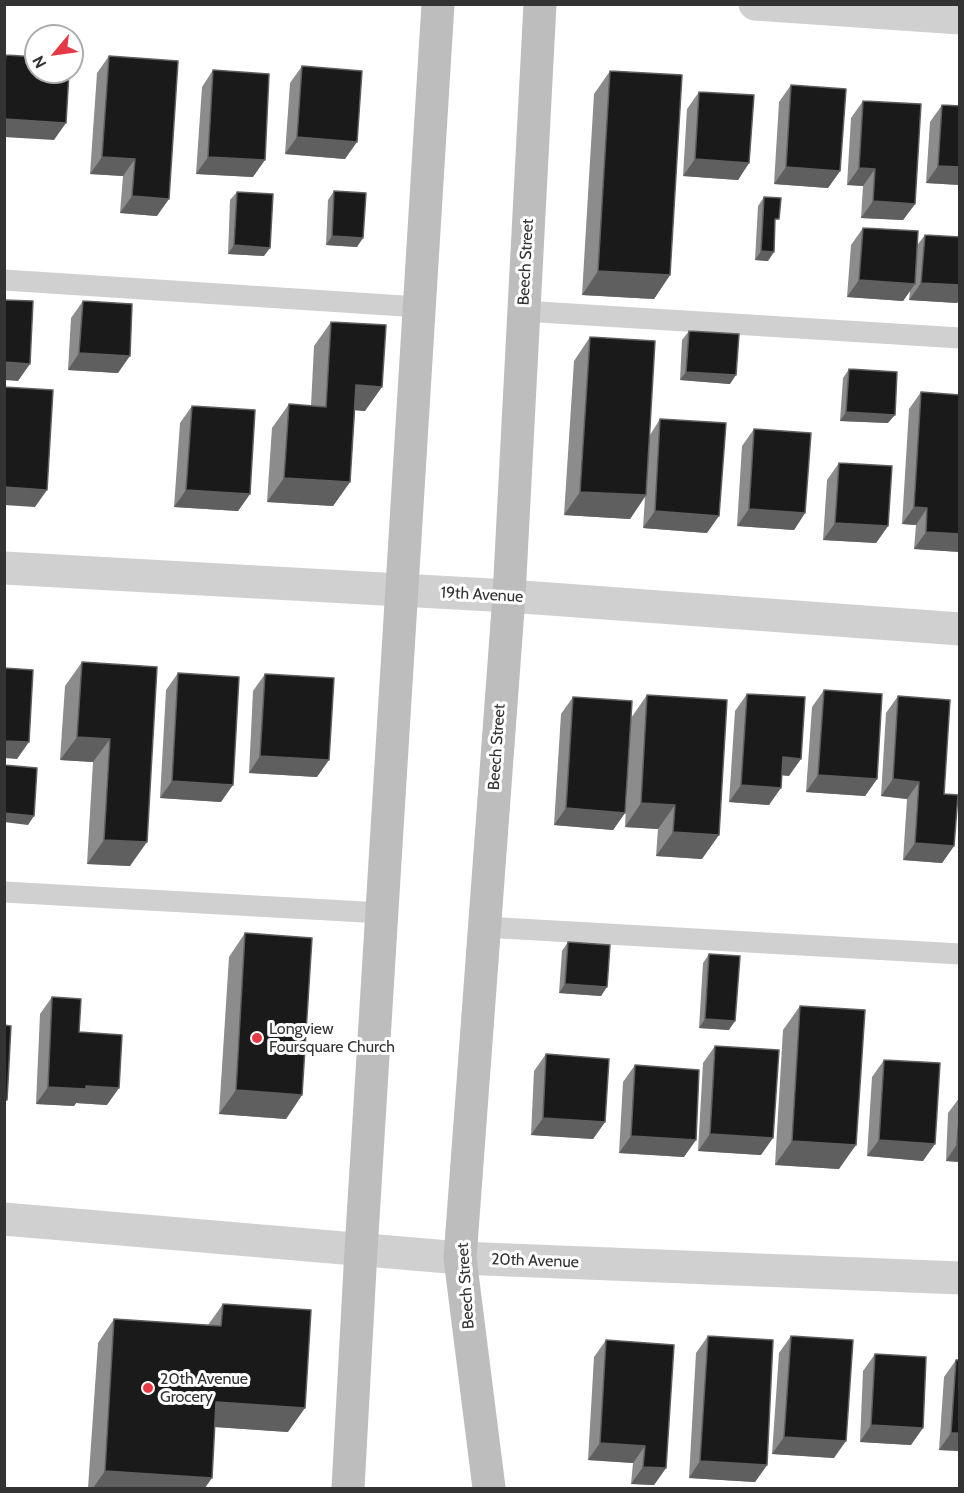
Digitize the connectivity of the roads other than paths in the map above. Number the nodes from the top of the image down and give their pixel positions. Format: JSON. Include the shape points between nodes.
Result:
{"nodes":[{"id":1,"x":438,"y":4,"type":"edge"},
{"id":2,"x":540,"y":4,"type":"edge"},
{"id":3,"x":755,"y":4,"type":"edge"},
{"id":4,"x":960,"y":18,"type":"edge"},
{"id":5,"x":4,"y":280,"type":"edge"},
{"id":6,"x":419,"y":307,"type":"junction"},
{"id":7,"x":523,"y":311,"type":"junction"},
{"id":8,"x":960,"y":338,"type":"edge"},
{"id":9,"x":4,"y":568,"type":"edge"},
{"id":10,"x":402,"y":590,"type":"junction"},
{"id":11,"x":508,"y":596,"type":"junction"},
{"id":12,"x":960,"y":629,"type":"edge"},
{"id":13,"x":4,"y":892,"type":"edge"},
{"id":14,"x":382,"y":913,"type":"junction"},
{"id":15,"x":484,"y":927,"type":"junction"},
{"id":16,"x":960,"y":954,"type":"edge"},
{"id":17,"x":4,"y":1219,"type":"edge"},
{"id":18,"x":361,"y":1250,"type":"junction"},
{"id":19,"x":460,"y":1258,"type":"junction"},
{"id":20,"x":960,"y":1278,"type":"edge"},
{"id":21,"x":348,"y":1488,"type":"edge"},
{"id":22,"x":489,"y":1488,"type":"edge"}],
"edges":[{"from":1,"to":6,"type":"street"},
{"from":2,"to":7,"type":"street","name":"Beech Street"},
{"from":3,"to":4,"type":"street"},
{"from":5,"to":6,"type":"lane"},
{"from":6,"to":10,"type":"street"},
{"from":7,"to":8,"type":"lane"},
{"from":7,"to":11,"type":"street","name":"Beech Street"},
{"from":9,"to":10,"type":"street","name":"19th Avenue"},
{"from":10,"to":11,"type":"street","name":"19th Avenue"},
{"from":10,"to":14,"type":"street"},
{"from":11,"to":12,"type":"street","name":"19th Avenue"},
{"from":11,"to":15,"type":"street","name":"Beech Street"},
{"from":13,"to":14,"type":"lane"},
{"from":14,"to":18,"type":"street"},
{"from":15,"to":16,"type":"lane"},
{"from":15,"to":19,"type":"street","name":"Beech Street"},
{"from":17,"to":18,"type":"street","name":"20th Avenue"},
{"from":18,"to":19,"type":"street","name":"20th Avenue"},
{"from":18,"to":21,"type":"street"},
{"from":19,"to":20,"type":"street","name":"20th Avenue"},
{"from":19,"to":22,"type":"street","name":"Beech Street"}]}
